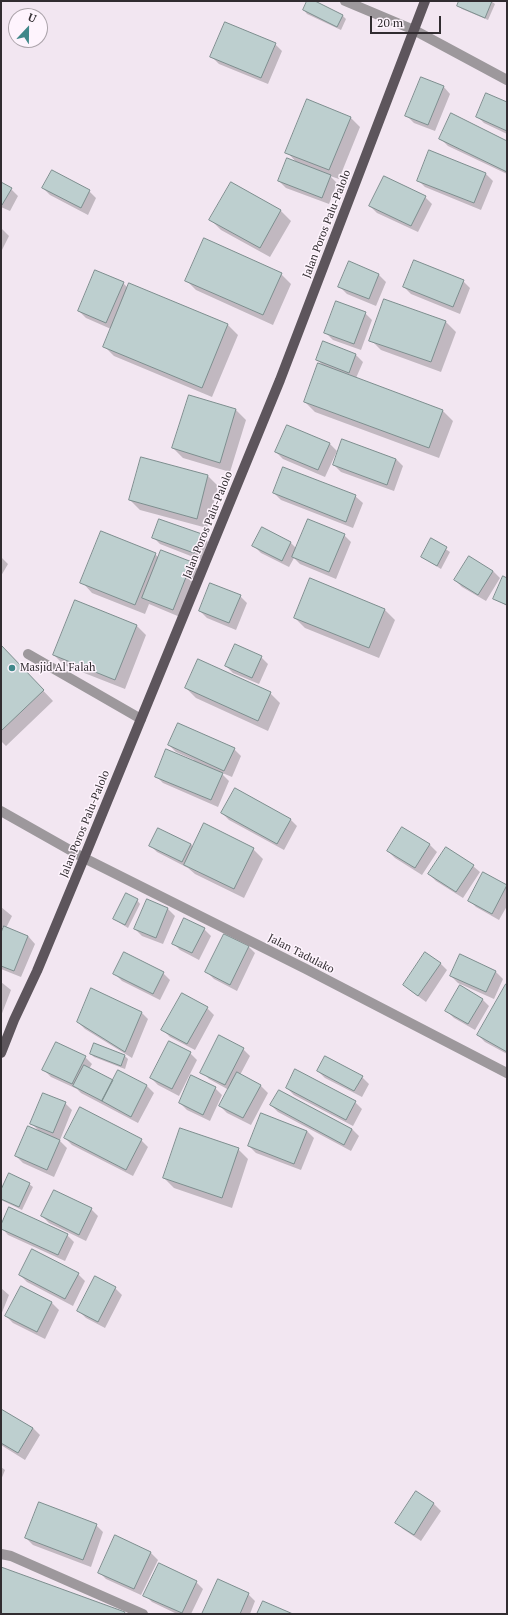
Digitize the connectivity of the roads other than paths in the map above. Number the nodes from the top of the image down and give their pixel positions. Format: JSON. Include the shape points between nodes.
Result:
{"nodes":[{"id":1,"x":345,"y":1,"type":"edge"},
{"id":2,"x":425,"y":1,"type":"edge"},
{"id":3,"x":414,"y":30,"type":"junction"},
{"id":4,"x":507,"y":80,"type":"edge"},
{"id":5,"x":28,"y":654,"type":"dead end"},
{"id":6,"x":141,"y":719,"type":"junction"},
{"id":7,"x":1,"y":811,"type":"edge"},
{"id":8,"x":84,"y":858,"type":"junction"},
{"id":9,"x":1,"y":1053,"type":"edge"},
{"id":10,"x":507,"y":1073,"type":"edge"},
{"id":11,"x":1,"y":1554,"type":"edge"},
{"id":12,"x":143,"y":1614,"type":"edge"}],
"edges":[{"from":1,"to":3,"type":"street"},
{"from":2,"to":3,"type":"main road","name":"Jalan Poros Palu-Palolo"},
{"from":3,"to":4,"type":"street"},
{"from":3,"to":6,"type":"main road","name":"Jalan Poros Palu-Palolo","via":[[280,380]]},
{"from":5,"to":6,"type":"street"},
{"from":6,"to":8,"type":"main road","name":"Jalan Poros Palu-Palolo"},
{"from":7,"to":8,"type":"street","name":"Jalan Tadulako"},
{"from":8,"to":9,"type":"main road","name":"Jalan Poros Palu-Palolo"},
{"from":8,"to":10,"type":"street","name":"Jalan Tadulako"},
{"from":11,"to":12,"type":"street","via":[[11,1556]]}]}
